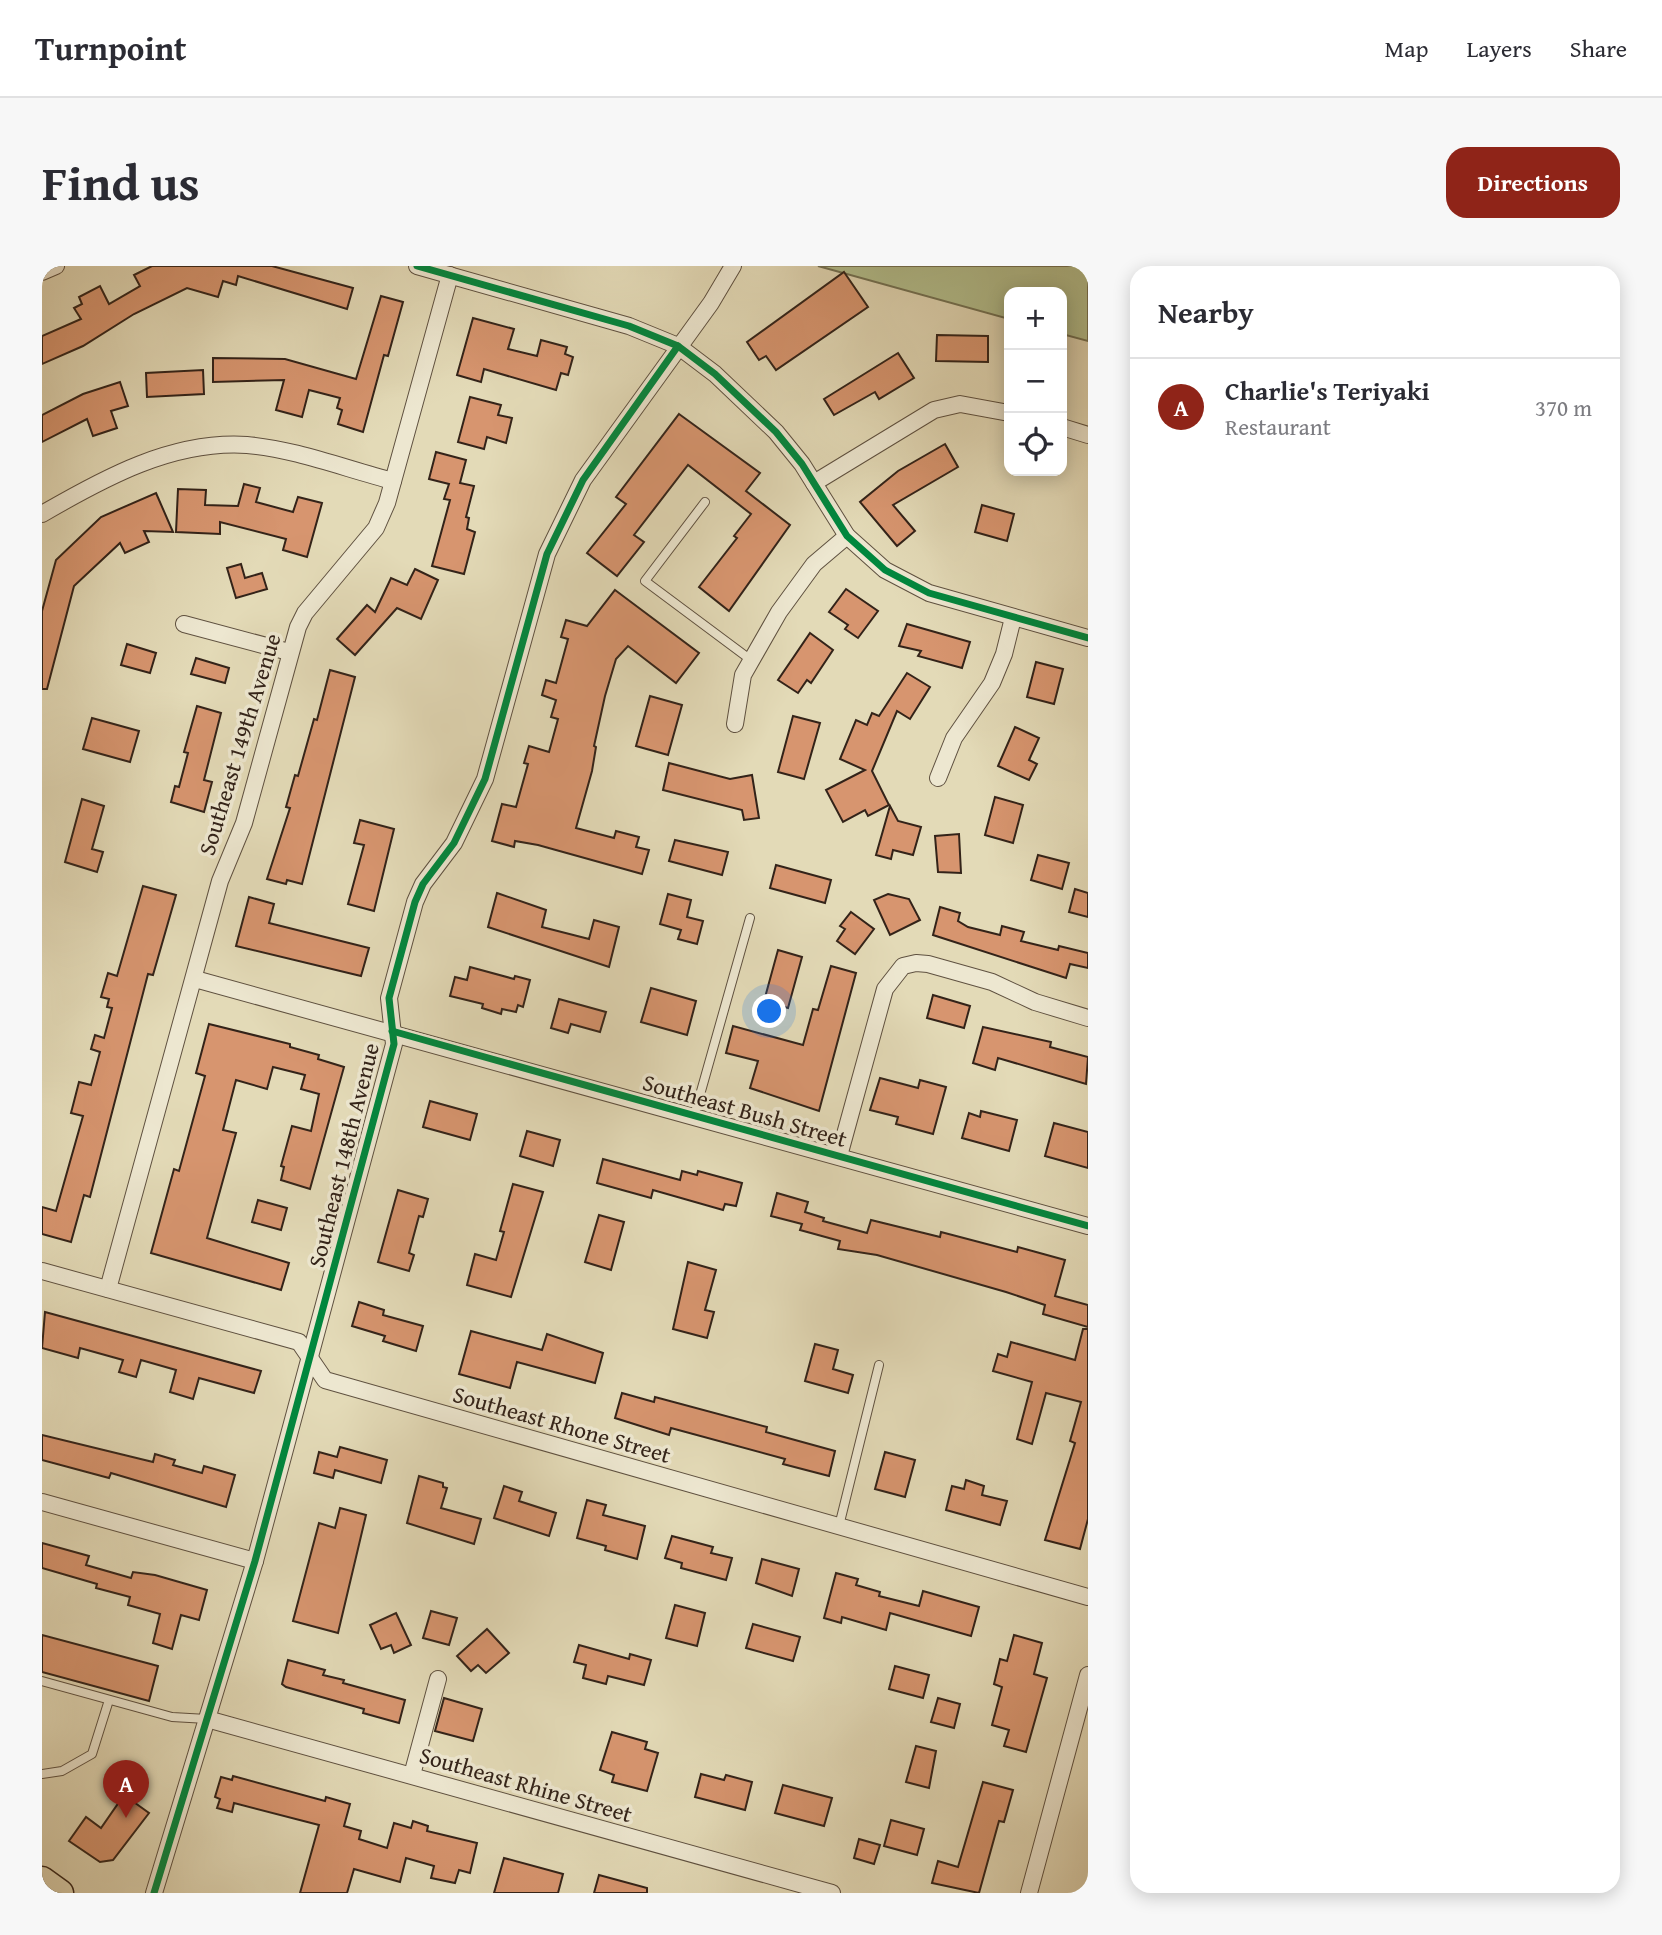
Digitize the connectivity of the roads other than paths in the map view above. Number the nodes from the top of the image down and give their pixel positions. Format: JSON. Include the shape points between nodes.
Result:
{"nodes":[{"id":1,"x":56,"y":266,"type":"edge"},
{"id":2,"x":417,"y":266,"type":"edge"},
{"id":3,"x":733,"y":266,"type":"edge"},
{"id":4,"x":42,"y":272,"type":"edge"},
{"id":5,"x":450,"y":275,"type":"junction"},
{"id":6,"x":678,"y":346,"type":"junction"},
{"id":7,"x":1004,"y":412,"type":"edge"},
{"id":8,"x":1067,"y":429,"type":"edge"},
{"id":9,"x":1088,"y":435,"type":"edge"},
{"id":10,"x":393,"y":481,"type":"junction"},
{"id":11,"x":814,"y":483,"type":"junction"},
{"id":12,"x":705,"y":502,"type":"dead end"},
{"id":13,"x":42,"y":514,"type":"edge"},
{"id":14,"x":847,"y":536,"type":"junction"},
{"id":15,"x":1013,"y":618,"type":"junction"},
{"id":16,"x":184,"y":624,"type":"dead end"},
{"id":17,"x":1088,"y":638,"type":"edge"},
{"id":18,"x":289,"y":652,"type":"junction"},
{"id":19,"x":751,"y":660,"type":"junction"},
{"id":20,"x":735,"y":724,"type":"dead end"},
{"id":21,"x":938,"y":778,"type":"dead end"},
{"id":22,"x":750,"y":918,"type":"dead end"},
{"id":23,"x":195,"y":979,"type":"junction"},
{"id":24,"x":1088,"y":1018,"type":"edge"},
{"id":25,"x":392,"y":1031,"type":"junction"},
{"id":26,"x":694,"y":1116,"type":"junction"},
{"id":27,"x":839,"y":1156,"type":"junction"},
{"id":28,"x":1088,"y":1226,"type":"edge"},
{"id":29,"x":42,"y":1271,"type":"edge"},
{"id":30,"x":108,"y":1289,"type":"junction"},
{"id":31,"x":310,"y":1358,"type":"junction"},
{"id":32,"x":879,"y":1366,"type":"dead end"},
{"id":33,"x":42,"y":1502,"type":"edge"},
{"id":34,"x":839,"y":1526,"type":"junction"},
{"id":35,"x":255,"y":1560,"type":"junction"},
{"id":36,"x":1088,"y":1597,"type":"edge"},
{"id":37,"x":1088,"y":1675,"type":"edge"},
{"id":38,"x":438,"y":1679,"type":"dead end"},
{"id":39,"x":42,"y":1681,"type":"edge"},
{"id":40,"x":109,"y":1700,"type":"junction"},
{"id":41,"x":207,"y":1719,"type":"junction"},
{"id":42,"x":42,"y":1774,"type":"edge"},
{"id":43,"x":412,"y":1775,"type":"junction"},
{"id":44,"x":42,"y":1880,"type":"edge"},
{"id":45,"x":60,"y":1893,"type":"edge"},
{"id":46,"x":154,"y":1893,"type":"edge"},
{"id":47,"x":832,"y":1893,"type":"edge"},
{"id":48,"x":1029,"y":1893,"type":"edge"}],
"edges":[{"from":1,"to":4,"type":"street"},
{"from":2,"to":5,"type":"street"},
{"from":3,"to":6,"type":"street","name":"Southeast 148th Avenue"},
{"from":5,"to":6,"type":"street","via":[[629,326]]},
{"from":5,"to":10,"type":"street","name":"Southeast 149th Avenue"},
{"from":6,"to":11,"type":"street","via":[[759,414]]},
{"from":6,"to":25,"type":"street","name":"Southeast 148th Avenue","via":[[583,480],[547,554],[485,779],[454,843],[415,902],[388,998]]},
{"from":7,"to":11,"type":"street","via":[[960,404],[933,410]]},
{"from":8,"to":9,"type":"street"},
{"from":10,"to":13,"type":"street","via":[[278,450],[205,445],[165,453]]},
{"from":10,"to":18,"type":"street","name":"Southeast 149th Avenue","via":[[376,528],[306,613]]},
{"from":11,"to":14,"type":"street"},
{"from":12,"to":19,"type":"lane","via":[[645,581]]},
{"from":14,"to":15,"type":"street","via":[[868,558],[911,586]]},
{"from":14,"to":19,"type":"street","via":[[800,581]]},
{"from":15,"to":17,"type":"street"},
{"from":15,"to":21,"type":"street","via":[[992,683],[954,738]]},
{"from":16,"to":18,"type":"street"},
{"from":18,"to":23,"type":"street","name":"Southeast 149th Avenue","via":[[244,823],[220,881]]},
{"from":19,"to":20,"type":"street","via":[[743,675]]},
{"from":22,"to":26,"type":"lane"},
{"from":23,"to":25,"type":"street","name":"Southeast Bush Street"},
{"from":23,"to":30,"type":"street","name":"Southeast 149th Avenue"},
{"from":24,"to":27,"type":"street","via":[[928,964],[903,966],[885,989]]},
{"from":25,"to":26,"type":"street","name":"Southeast Bush Street"},
{"from":25,"to":31,"type":"street","name":"Southeast 148th Avenue","via":[[394,1044]]},
{"from":26,"to":27,"type":"street","name":"Southeast Bush Street"},
{"from":27,"to":28,"type":"street","name":"Southeast Bush Street"},
{"from":29,"to":30,"type":"street","name":"Southeast Rhone Street"},
{"from":30,"to":31,"type":"street","name":"Southeast Rhone Street","via":[[299,1342]]},
{"from":31,"to":34,"type":"street","name":"Southeast Rhone Street","via":[[325,1380]]},
{"from":31,"to":35,"type":"street","name":"Southeast 148th Avenue"},
{"from":32,"to":34,"type":"lane"},
{"from":33,"to":35,"type":"street"},
{"from":34,"to":36,"type":"street","name":"Southeast Rhone Street"},
{"from":35,"to":41,"type":"street","name":"Southeast 148th Avenue"},
{"from":37,"to":48,"type":"street"},
{"from":38,"to":43,"type":"street"},
{"from":39,"to":40,"type":"lane"},
{"from":40,"to":41,"type":"lane","via":[[172,1717]]},
{"from":40,"to":42,"type":"lane","via":[[92,1754],[62,1771]]},
{"from":41,"to":43,"type":"street","name":"Southeast Rhine Street"},
{"from":41,"to":46,"type":"street","name":"Southeast 148th Avenue"},
{"from":43,"to":47,"type":"street","name":"Southeast Rhine Street"},
{"from":44,"to":45,"type":"main road"}]}
